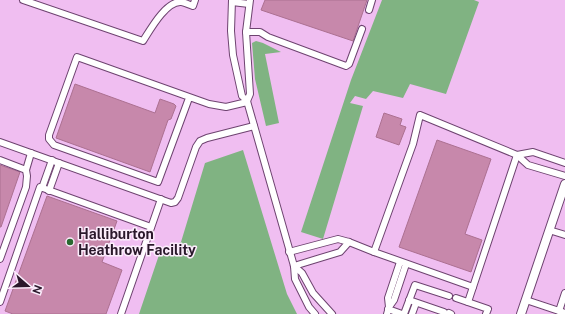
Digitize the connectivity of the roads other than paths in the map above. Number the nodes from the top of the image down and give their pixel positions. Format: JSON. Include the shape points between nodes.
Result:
{"nodes":[{"id":1,"x":23,"y":0,"type":"edge"},
{"id":2,"x":195,"y":0,"type":"edge"},
{"id":3,"x":372,"y":0,"type":"edge"},
{"id":4,"x":232,"y":1,"type":"edge"},
{"id":5,"x":249,"y":2,"type":"edge"},
{"id":6,"x":369,"y":10,"type":"dead end"},
{"id":7,"x":362,"y":29,"type":"dead end"},
{"id":8,"x":246,"y":32,"type":"junction"},
{"id":9,"x":189,"y":98,"type":"junction"},
{"id":10,"x":247,"y":102,"type":"junction"},
{"id":11,"x":254,"y":126,"type":"junction"},
{"id":12,"x":0,"y":142,"type":"edge"},
{"id":13,"x":31,"y":153,"type":"junction"},
{"id":14,"x":517,"y":155,"type":"junction"},
{"id":15,"x":0,"y":160,"type":"edge"},
{"id":16,"x":52,"y":160,"type":"junction"},
{"id":17,"x":59,"y":163,"type":"junction"},
{"id":18,"x":565,"y":163,"type":"edge"},
{"id":19,"x":26,"y":170,"type":"junction"},
{"id":20,"x":565,"y":176,"type":"edge"},
{"id":21,"x":565,"y":184,"type":"edge"},
{"id":22,"x":42,"y":188,"type":"junction"},
{"id":23,"x":49,"y":190,"type":"junction"},
{"id":24,"x":161,"y":199,"type":"junction"},
{"id":25,"x":151,"y":227,"type":"junction"},
{"id":26,"x":549,"y":230,"type":"junction"},
{"id":27,"x":565,"y":235,"type":"edge"},
{"id":28,"x":349,"y":242,"type":"junction"},
{"id":29,"x":289,"y":252,"type":"junction"},
{"id":30,"x":374,"y":252,"type":"junction"},
{"id":31,"x":0,"y":259,"type":"edge"},
{"id":32,"x":403,"y":263,"type":"junction"},
{"id":33,"x":294,"y":266,"type":"junction"},
{"id":34,"x":473,"y":287,"type":"junction"},
{"id":35,"x":565,"y":293,"type":"edge"},
{"id":36,"x":409,"y":300,"type":"junction"},
{"id":37,"x":526,"y":300,"type":"junction"},
{"id":38,"x":0,"y":302,"type":"edge"},
{"id":39,"x":416,"y":302,"type":"junction"},
{"id":40,"x":468,"y":302,"type":"junction"},
{"id":41,"x":388,"y":312,"type":"edge"},
{"id":42,"x":562,"y":312,"type":"edge"},
{"id":43,"x":448,"y":313,"type":"edge"},
{"id":44,"x":121,"y":314,"type":"edge"},
{"id":45,"x":315,"y":314,"type":"edge"},
{"id":46,"x":332,"y":314,"type":"edge"},
{"id":47,"x":403,"y":314,"type":"edge"},
{"id":48,"x":412,"y":314,"type":"edge"},
{"id":49,"x":486,"y":314,"type":"edge"},
{"id":50,"x":521,"y":314,"type":"edge"}],
"edges":[{"from":1,"to":2,"type":"street","via":[[143,41],[170,5],[180,2],[193,6]]},
{"from":3,"to":6,"type":"street"},
{"from":4,"to":5,"type":"street"},
{"from":4,"to":10,"type":"street","via":[[233,55],[242,96]]},
{"from":5,"to":8,"type":"street"},
{"from":7,"to":8,"type":"street","via":[[346,66],[260,32]]},
{"from":8,"to":10,"type":"street","via":[[250,94]]},
{"from":9,"to":9,"type":"street","via":[[77,57],[48,135],[49,139],[54,145],[158,182]]},
{"from":9,"to":10,"type":"street","via":[[217,106]]},
{"from":10,"to":11,"type":"street"},
{"from":11,"to":24,"type":"street","via":[[200,141],[175,202]]},
{"from":11,"to":29,"type":"street"},
{"from":12,"to":13,"type":"street"},
{"from":13,"to":16,"type":"street"},
{"from":13,"to":19,"type":"street"},
{"from":14,"to":18,"type":"street","via":[[533,152]]},
{"from":14,"to":20,"type":"street","via":[[528,164]]},
{"from":14,"to":30,"type":"street","via":[[420,115],[413,144]]},
{"from":14,"to":34,"type":"street"},
{"from":15,"to":19,"type":"street"},
{"from":16,"to":17,"type":"street"},
{"from":16,"to":22,"type":"street"},
{"from":17,"to":23,"type":"street"},
{"from":17,"to":24,"type":"street"},
{"from":19,"to":31,"type":"street","via":[[26,187]]},
{"from":21,"to":26,"type":"main road"},
{"from":22,"to":23,"type":"street"},
{"from":22,"to":38,"type":"street","via":[[40,187]]},
{"from":23,"to":25,"type":"street"},
{"from":24,"to":25,"type":"street"},
{"from":25,"to":44,"type":"street"},
{"from":26,"to":27,"type":"street"},
{"from":26,"to":37,"type":"main road"},
{"from":28,"to":29,"type":"street","via":[[338,239]]},
{"from":28,"to":30,"type":"street"},
{"from":28,"to":33,"type":"street","via":[[340,252]]},
{"from":29,"to":33,"type":"street"},
{"from":30,"to":32,"type":"street"},
{"from":32,"to":34,"type":"street"},
{"from":32,"to":41,"type":"street","via":[[394,300]]},
{"from":33,"to":45,"type":"street","via":[[294,280]]},
{"from":33,"to":46,"type":"street"},
{"from":34,"to":40,"type":"street"},
{"from":35,"to":42,"type":"street"},
{"from":36,"to":39,"type":"street"},
{"from":36,"to":40,"type":"street","via":[[415,285]]},
{"from":36,"to":47,"type":"street"},
{"from":37,"to":42,"type":"street"},
{"from":37,"to":50,"type":"main road"},
{"from":39,"to":43,"type":"street"},
{"from":39,"to":48,"type":"street"},
{"from":40,"to":49,"type":"street","via":[[488,309]]},
{"from":41,"to":47,"type":"street"}]}
